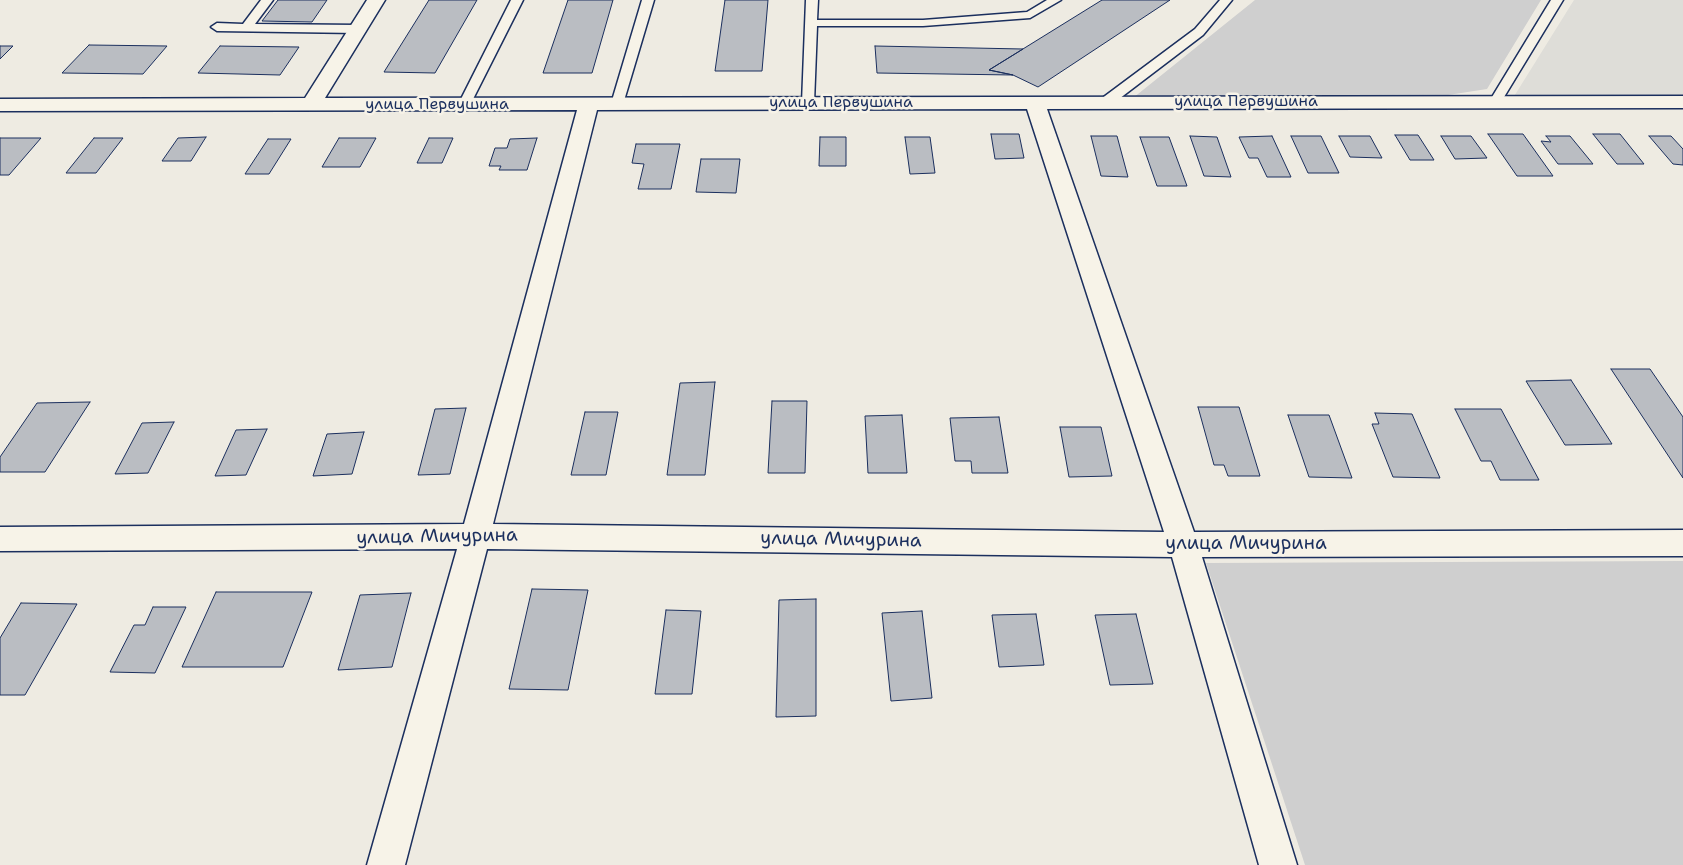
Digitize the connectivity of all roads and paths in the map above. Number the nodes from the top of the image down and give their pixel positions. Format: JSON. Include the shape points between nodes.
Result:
{"nodes":[{"id":1,"x":267,"y":0,"type":"edge"},
{"id":2,"x":376,"y":0,"type":"edge"},
{"id":3,"x":517,"y":0,"type":"edge"},
{"id":4,"x":648,"y":0,"type":"edge"},
{"id":5,"x":812,"y":0,"type":"edge"},
{"id":6,"x":1054,"y":0,"type":"edge"},
{"id":7,"x":1226,"y":0,"type":"edge"},
{"id":8,"x":1557,"y":0,"type":"edge"},
{"id":9,"x":810,"y":23,"type":"junction"},
{"id":10,"x":217,"y":27,"type":"dead end"},
{"id":11,"x":247,"y":27,"type":"junction"},
{"id":12,"x":358,"y":29,"type":"junction"},
{"id":13,"x":1106,"y":102,"type":"junction"},
{"id":14,"x":1495,"y":102,"type":"junction"},
{"id":15,"x":1683,"y":102,"type":"edge"},
{"id":16,"x":808,"y":103,"type":"junction"},
{"id":17,"x":1035,"y":103,"type":"junction"},
{"id":18,"x":617,"y":104,"type":"junction"},
{"id":19,"x":0,"y":105,"type":"edge"},
{"id":20,"x":311,"y":105,"type":"junction"},
{"id":21,"x":464,"y":105,"type":"junction"},
{"id":22,"x":588,"y":105,"type":"junction"},
{"id":23,"x":475,"y":537,"type":"junction"},
{"id":24,"x":0,"y":539,"type":"edge"},
{"id":25,"x":1683,"y":543,"type":"edge"},
{"id":26,"x":1183,"y":545,"type":"junction"},
{"id":27,"x":386,"y":865,"type":"edge"},
{"id":28,"x":1278,"y":865,"type":"edge"}],
"edges":[{"from":1,"to":11,"type":"lane"},
{"from":2,"to":12,"type":"street"},
{"from":3,"to":21,"type":"lane"},
{"from":4,"to":18,"type":"lane"},
{"from":5,"to":9,"type":"lane"},
{"from":6,"to":9,"type":"lane","via":[[1030,15],[923,23]]},
{"from":7,"to":13,"type":"lane","via":[[1199,32]]},
{"from":8,"to":14,"type":"lane"},
{"from":9,"to":16,"type":"lane"},
{"from":10,"to":11,"type":"lane"},
{"from":11,"to":12,"type":"lane"},
{"from":12,"to":20,"type":"street"},
{"from":13,"to":14,"type":"street","name":"улица Первушина"},
{"from":13,"to":17,"type":"street","name":"улица Первушина"},
{"from":14,"to":15,"type":"street","name":"улица Первушина"},
{"from":16,"to":17,"type":"street","name":"улица Первушина"},
{"from":16,"to":18,"type":"street","name":"улица Первушина"},
{"from":17,"to":26,"type":"street"},
{"from":18,"to":22,"type":"street","name":"улица Первушина"},
{"from":19,"to":20,"type":"street","name":"улица Первушина"},
{"from":20,"to":21,"type":"street","name":"улица Первушина"},
{"from":21,"to":22,"type":"street","name":"улица Первушина"},
{"from":22,"to":23,"type":"street"},
{"from":23,"to":24,"type":"street","name":"улица Мичурина"},
{"from":23,"to":26,"type":"street","name":"улица Мичурина"},
{"from":23,"to":27,"type":"street"},
{"from":25,"to":26,"type":"street","name":"улица Мичурина"},
{"from":26,"to":28,"type":"street"}]}
